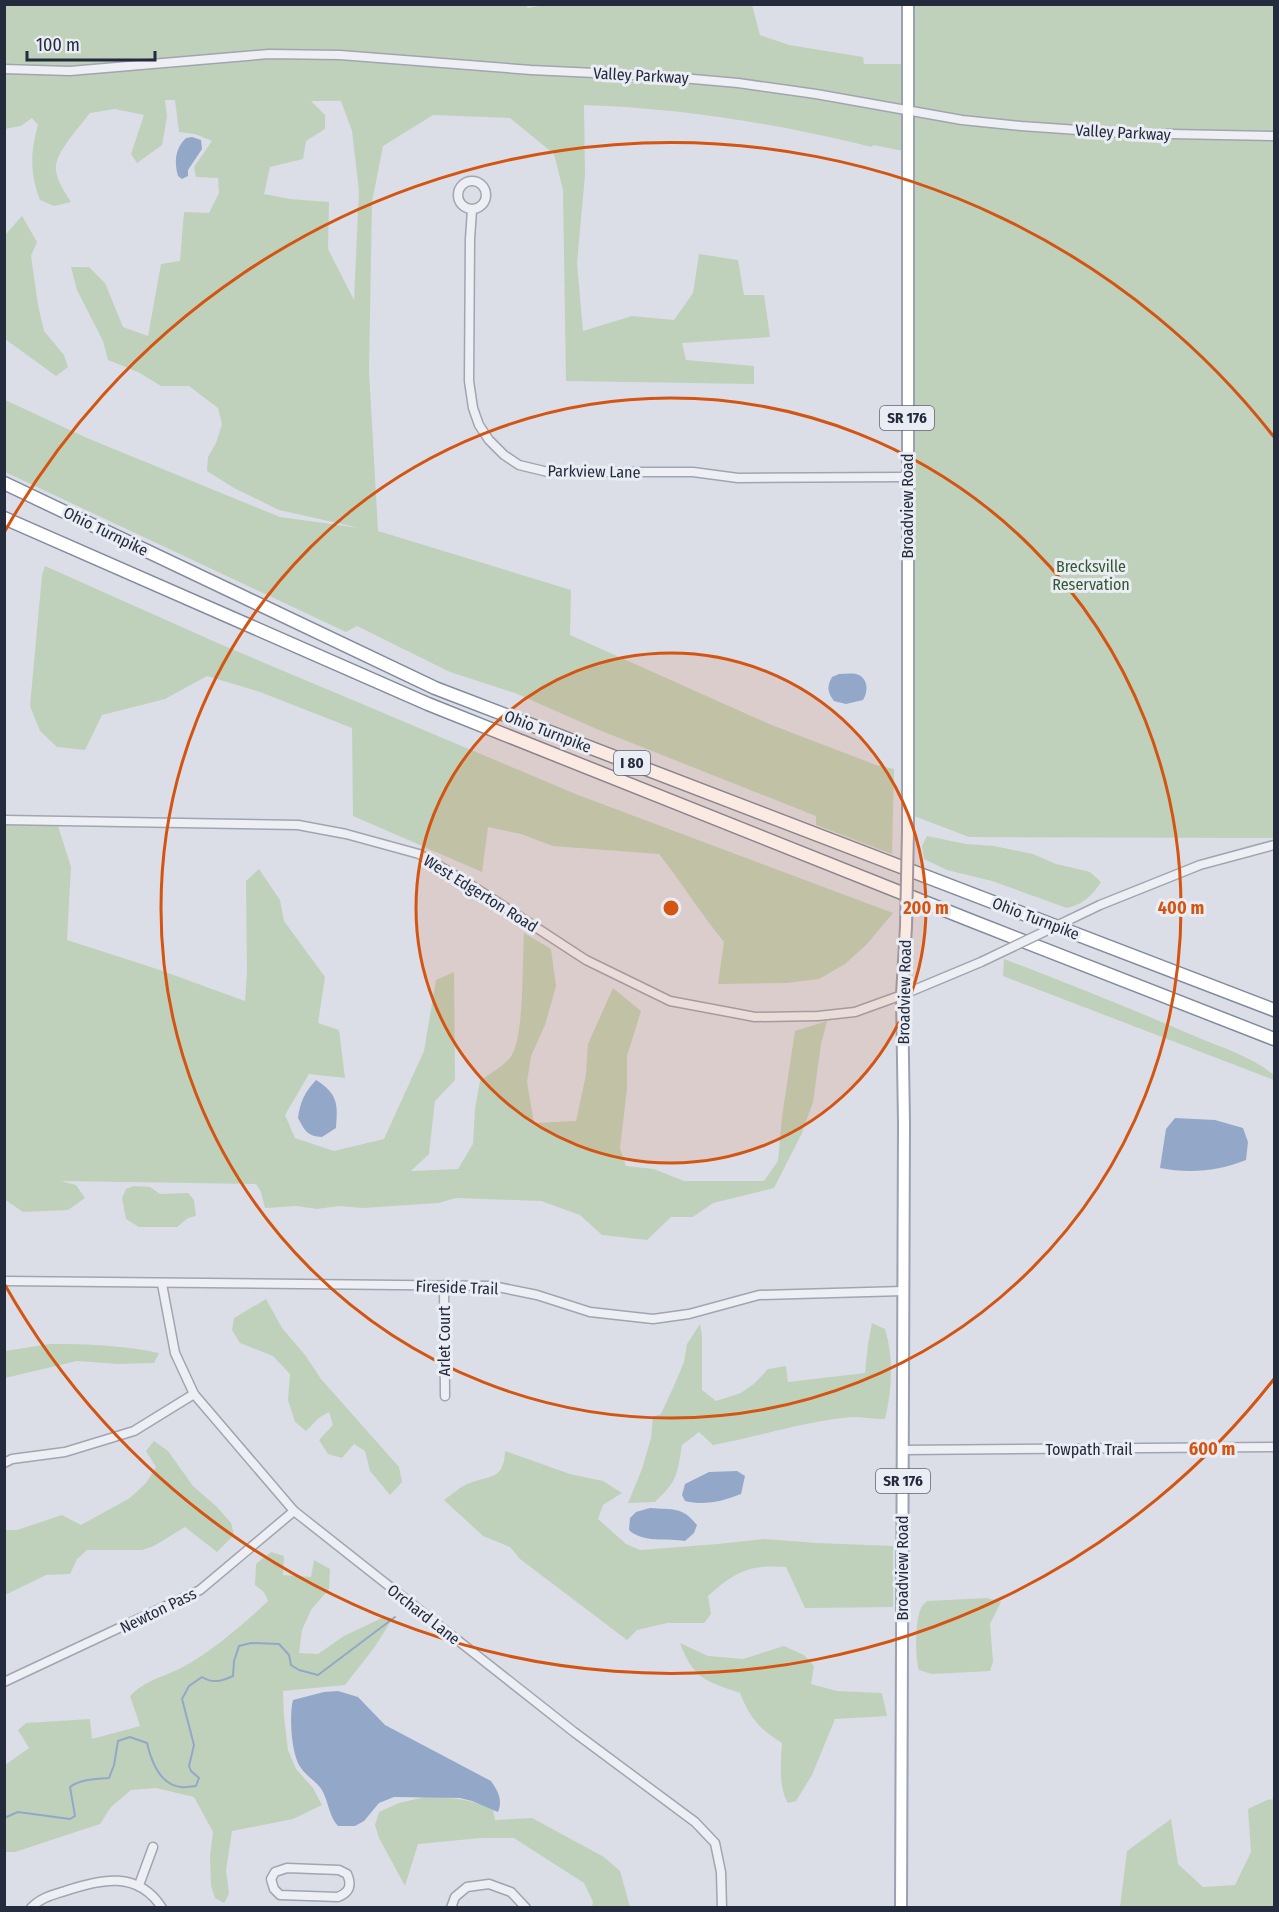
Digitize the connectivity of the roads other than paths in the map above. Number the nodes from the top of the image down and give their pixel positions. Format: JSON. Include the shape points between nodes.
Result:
{"nodes":[{"id":1,"x":908,"y":4,"type":"edge"},
{"id":2,"x":4,"y":69,"type":"edge"},
{"id":3,"x":908,"y":111,"type":"junction"},
{"id":4,"x":1275,"y":136,"type":"edge"},
{"id":5,"x":472,"y":210,"type":"dead end"},
{"id":6,"x":907,"y":477,"type":"junction"},
{"id":7,"x":4,"y":483,"type":"edge"},
{"id":8,"x":4,"y":518,"type":"edge"},
{"id":9,"x":4,"y":820,"type":"edge"},
{"id":10,"x":1275,"y":845,"type":"edge"},
{"id":11,"x":902,"y":995,"type":"junction"},
{"id":12,"x":1275,"y":1010,"type":"edge"},
{"id":13,"x":1275,"y":1039,"type":"edge"},
{"id":14,"x":4,"y":1281,"type":"edge"},
{"id":15,"x":162,"y":1284,"type":"junction"},
{"id":16,"x":444,"y":1285,"type":"junction"},
{"id":17,"x":903,"y":1291,"type":"junction"},
{"id":18,"x":194,"y":1394,"type":"junction"},
{"id":19,"x":445,"y":1396,"type":"dead end"},
{"id":20,"x":1275,"y":1447,"type":"edge"},
{"id":21,"x":903,"y":1450,"type":"junction"},
{"id":22,"x":4,"y":1463,"type":"edge"},
{"id":23,"x":294,"y":1511,"type":"junction"},
{"id":24,"x":4,"y":1682,"type":"edge"},
{"id":25,"x":153,"y":1847,"type":"dead end"},
{"id":26,"x":139,"y":1885,"type":"junction"},
{"id":27,"x":315,"y":1896,"type":"junction"},
{"id":28,"x":31,"y":1908,"type":"edge"},
{"id":29,"x":162,"y":1908,"type":"edge"},
{"id":30,"x":317,"y":1908,"type":"edge"},
{"id":31,"x":451,"y":1908,"type":"edge"},
{"id":32,"x":526,"y":1908,"type":"edge"},
{"id":33,"x":722,"y":1908,"type":"edge"},
{"id":34,"x":901,"y":1908,"type":"edge"}],
"edges":[{"from":1,"to":3,"type":"main road","name":"Broadview Road","number":"SR 176"},
{"from":2,"to":3,"type":"street","name":"Valley Parkway","via":[[70,71],[269,54],[340,55],[700,79]]},
{"from":3,"to":4,"type":"street","name":"Valley Parkway","via":[[962,120],[1121,133]]},
{"from":3,"to":6,"type":"main road","name":"Broadview Road","number":"SR 176"},
{"from":5,"to":6,"type":"street","name":"Parkview Lane","via":[[473,408],[489,440],[519,465],[548,472],[693,472],[738,478]]},
{"from":6,"to":11,"type":"main road","name":"Broadview Road","number":"SR 176","bridge":true,"via":[[908,831]]},
{"from":7,"to":12,"type":"highway","name":"Ohio Turnpike","number":"I 80","via":[[435,688]]},
{"from":8,"to":13,"type":"highway","name":"Ohio Turnpike","number":"I 80","via":[[428,704]]},
{"from":9,"to":11,"type":"street","name":"West Edgerton Road","via":[[298,825],[346,834],[419,854],[586,960],[670,1001],[755,1017],[818,1016],[855,1012]]},
{"from":10,"to":11,"type":"street","name":"West Edgerton Road","bridge":true,"via":[[1200,865],[1100,905]]},
{"from":11,"to":17,"type":"main road","name":"Broadview Road","number":"SR 176"},
{"from":14,"to":15,"type":"street","name":"Fireside Trail"},
{"from":15,"to":16,"type":"street","name":"Fireside Trail"},
{"from":15,"to":18,"type":"street","name":"Orchard Lane","via":[[175,1353]]},
{"from":16,"to":17,"type":"street","name":"Fireside Trail","via":[[493,1286],[590,1312],[653,1319],[689,1314],[759,1295]]},
{"from":16,"to":19,"type":"street","name":"Arlet Court"},
{"from":17,"to":21,"type":"main road","name":"Broadview Road","number":"SR 176"},
{"from":18,"to":22,"type":"street","via":[[134,1431],[65,1452]]},
{"from":18,"to":23,"type":"street","name":"Orchard Lane"},
{"from":20,"to":21,"type":"street","name":"Towpath Trail"},
{"from":21,"to":34,"type":"main road","name":"Broadview Road","number":"SR 176"},
{"from":23,"to":24,"type":"street","name":"Newton Pass","via":[[200,1590]]},
{"from":23,"to":33,"type":"street","name":"Orchard Lane","via":[[574,1732],[695,1822],[715,1843]]},
{"from":25,"to":26,"type":"street"},
{"from":26,"to":28,"type":"street","via":[[114,1880],[90,1882],[38,1900]]},
{"from":26,"to":29,"type":"street"},
{"from":27,"to":27,"type":"street","via":[[338,1897],[350,1889],[351,1881],[339,1870],[287,1868],[275,1872],[271,1879],[280,1895]]},
{"from":27,"to":30,"type":"street"},
{"from":31,"to":32,"type":"street","via":[[467,1887],[489,1884],[511,1892]]}]}
